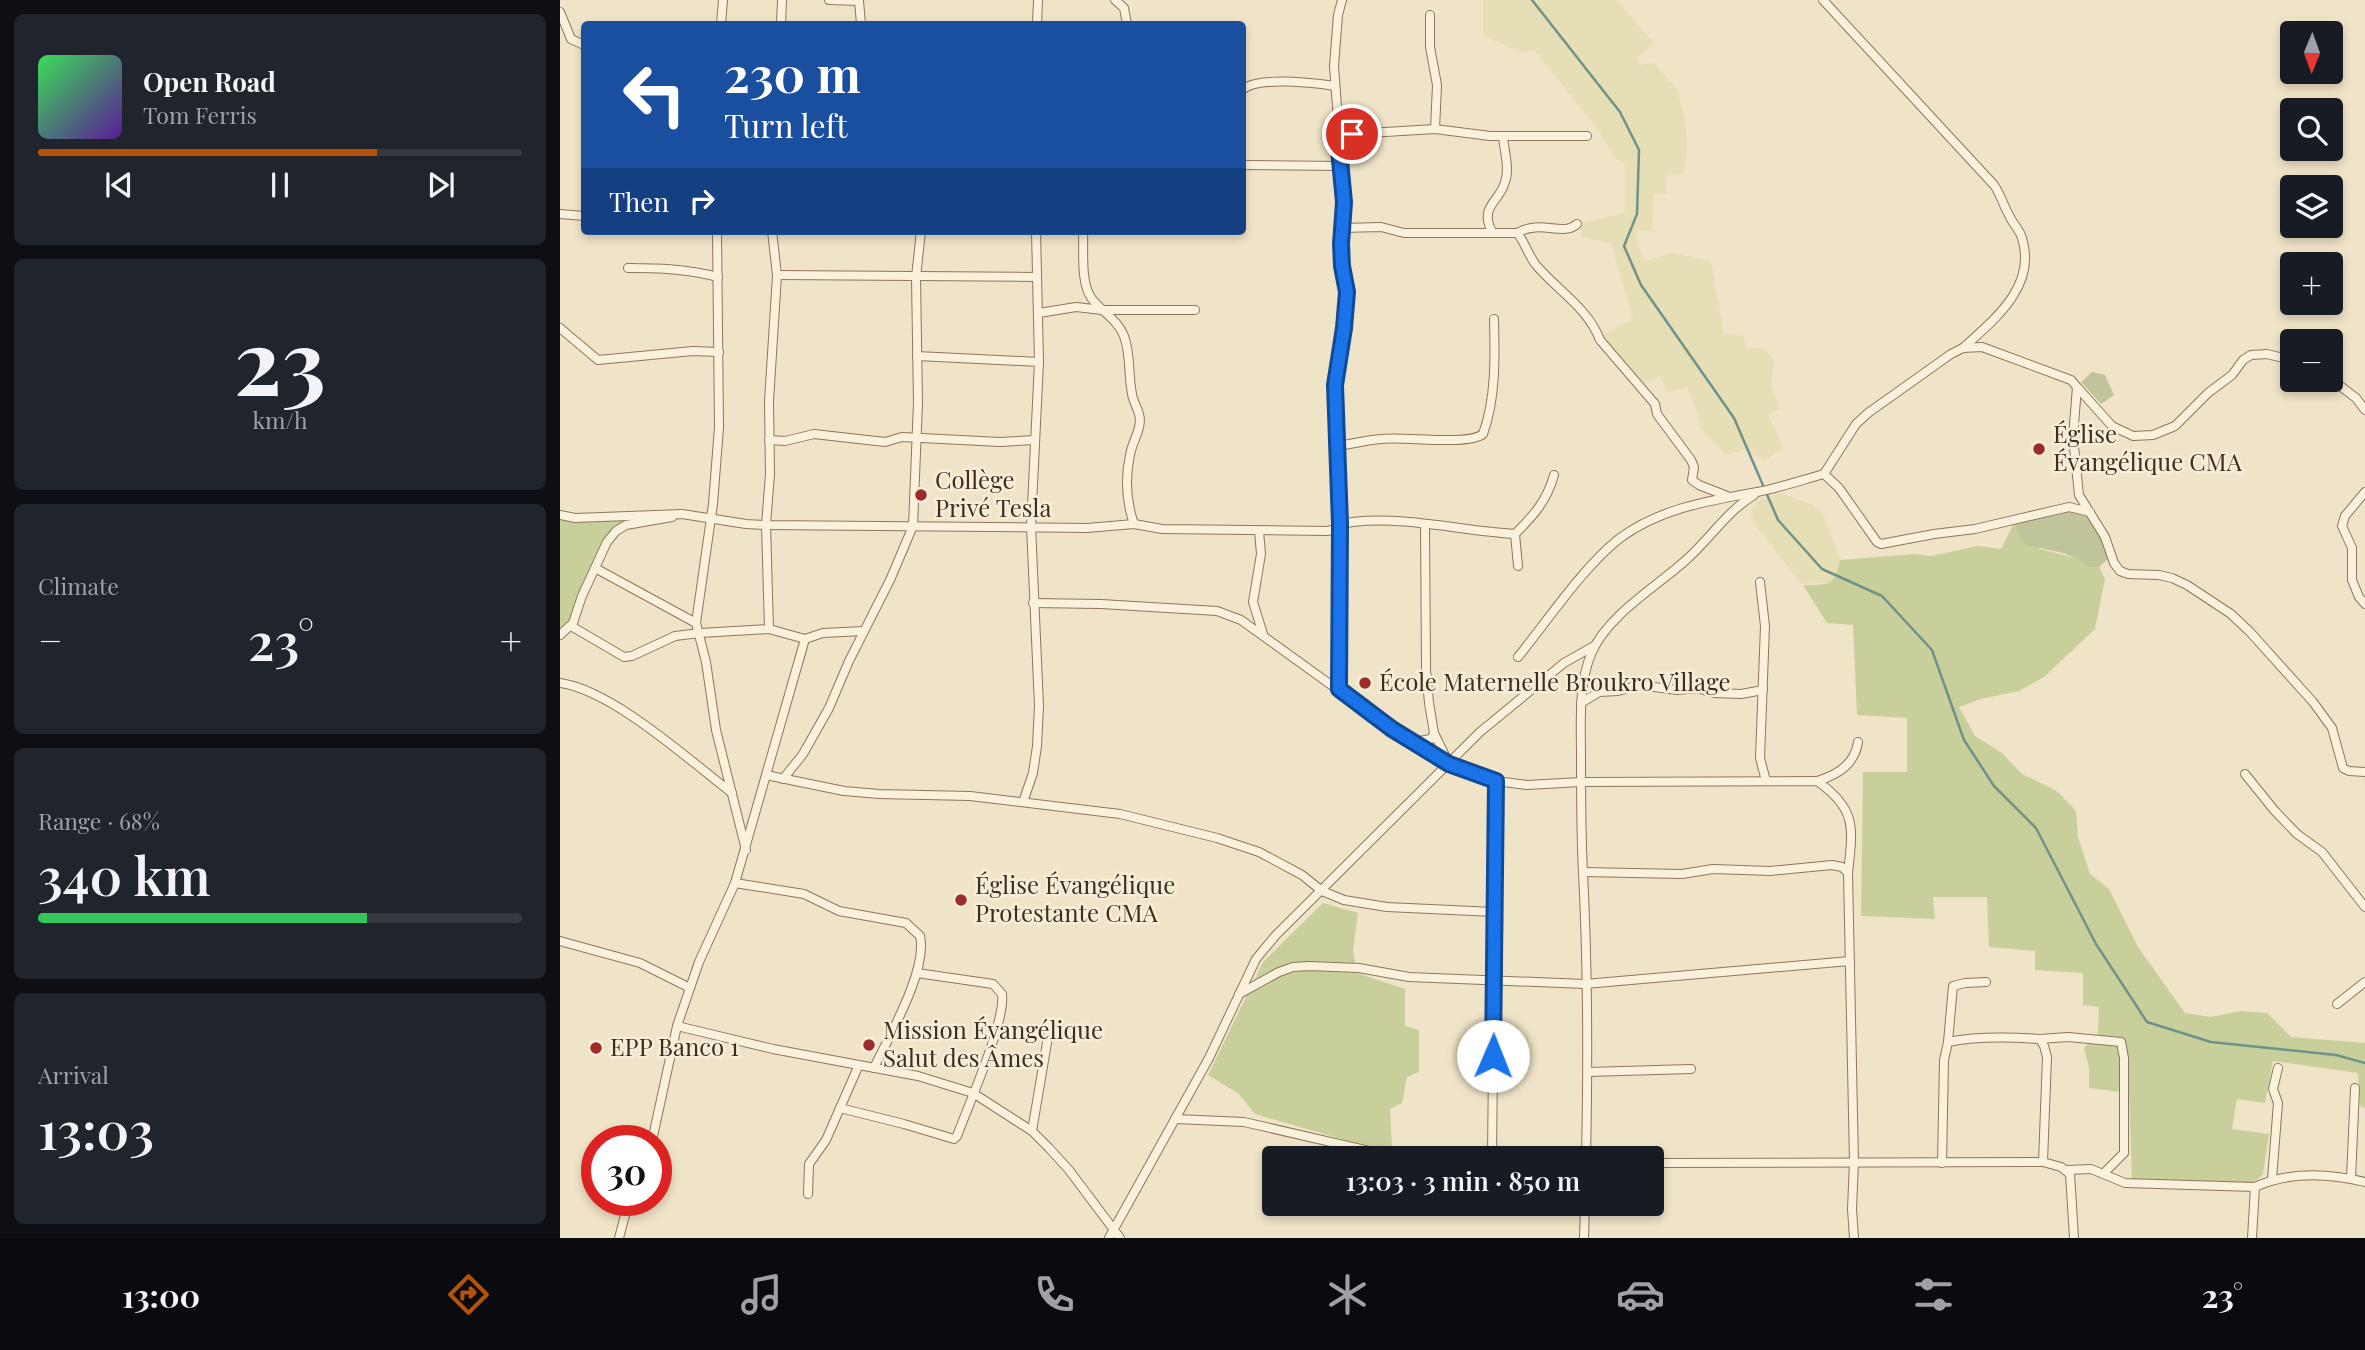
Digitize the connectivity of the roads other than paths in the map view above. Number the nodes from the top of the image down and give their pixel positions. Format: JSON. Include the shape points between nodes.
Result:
{"nodes":[{"id":1,"x":723,"y":0,"type":"edge"},
{"id":2,"x":782,"y":0,"type":"edge"},
{"id":3,"x":829,"y":0,"type":"edge"},
{"id":4,"x":1038,"y":0,"type":"edge"},
{"id":5,"x":1115,"y":0,"type":"edge"},
{"id":6,"x":1342,"y":0,"type":"edge"},
{"id":7,"x":1823,"y":0,"type":"edge"},
{"id":8,"x":560,"y":12,"type":"edge"},
{"id":9,"x":1430,"y":15,"type":"dead end"},
{"id":10,"x":725,"y":21,"type":"edge"},
{"id":11,"x":781,"y":21,"type":"edge"},
{"id":12,"x":861,"y":21,"type":"edge"},
{"id":13,"x":1037,"y":21,"type":"edge"},
{"id":14,"x":1126,"y":21,"type":"edge"},
{"id":15,"x":581,"y":44,"type":"edge"},
{"id":16,"x":1335,"y":86,"type":"junction"},
{"id":17,"x":1246,"y":87,"type":"edge"},
{"id":18,"x":1434,"y":129,"type":"junction"},
{"id":19,"x":1503,"y":136,"type":"junction"},
{"id":20,"x":1587,"y":136,"type":"dead end"},
{"id":21,"x":1339,"y":150,"type":"junction"},
{"id":22,"x":1246,"y":165,"type":"edge"},
{"id":23,"x":1340,"y":166,"type":"junction"},
{"id":24,"x":560,"y":214,"type":"edge"},
{"id":25,"x":581,"y":216,"type":"edge"},
{"id":26,"x":1577,"y":224,"type":"dead end"},
{"id":27,"x":1342,"y":228,"type":"junction"},
{"id":28,"x":1492,"y":232,"type":"junction"},
{"id":29,"x":1517,"y":233,"type":"junction"},
{"id":30,"x":717,"y":235,"type":"edge"},
{"id":31,"x":772,"y":235,"type":"edge"},
{"id":32,"x":921,"y":235,"type":"edge"},
{"id":33,"x":1036,"y":235,"type":"edge"},
{"id":34,"x":1083,"y":235,"type":"edge"},
{"id":35,"x":628,"y":268,"type":"dead end"},
{"id":36,"x":777,"y":275,"type":"junction"},
{"id":37,"x":718,"y":277,"type":"junction"},
{"id":38,"x":916,"y":277,"type":"junction"},
{"id":39,"x":1037,"y":277,"type":"junction"},
{"id":40,"x":1102,"y":310,"type":"junction"},
{"id":41,"x":1195,"y":310,"type":"dead end"},
{"id":42,"x":1038,"y":313,"type":"junction"},
{"id":43,"x":1494,"y":319,"type":"dead end"},
{"id":44,"x":560,"y":328,"type":"edge"},
{"id":45,"x":1963,"y":348,"type":"junction"},
{"id":46,"x":719,"y":352,"type":"junction"},
{"id":47,"x":917,"y":356,"type":"junction"},
{"id":48,"x":2280,"y":357,"type":"edge"},
{"id":49,"x":1039,"y":362,"type":"junction"},
{"id":50,"x":2077,"y":387,"type":"junction"},
{"id":51,"x":2343,"y":388,"type":"edge"},
{"id":52,"x":2365,"y":410,"type":"edge"},
{"id":53,"x":916,"y":439,"type":"junction"},
{"id":54,"x":769,"y":440,"type":"junction"},
{"id":55,"x":1035,"y":440,"type":"junction"},
{"id":56,"x":1338,"y":446,"type":"junction"},
{"id":57,"x":1824,"y":474,"type":"junction"},
{"id":58,"x":1554,"y":475,"type":"dead end"},
{"id":59,"x":1760,"y":491,"type":"junction"},
{"id":60,"x":2365,"y":492,"type":"edge"},
{"id":61,"x":1726,"y":496,"type":"junction"},
{"id":62,"x":1737,"y":505,"type":"junction"},
{"id":63,"x":2090,"y":512,"type":"junction"},
{"id":64,"x":682,"y":514,"type":"junction"},
{"id":65,"x":560,"y":515,"type":"edge"},
{"id":66,"x":711,"y":519,"type":"junction"},
{"id":67,"x":1134,"y":524,"type":"junction"},
{"id":68,"x":1340,"y":524,"type":"junction"},
{"id":69,"x":766,"y":525,"type":"junction"},
{"id":70,"x":1425,"y":525,"type":"junction"},
{"id":71,"x":913,"y":526,"type":"junction"},
{"id":72,"x":1031,"y":526,"type":"junction"},
{"id":73,"x":1259,"y":531,"type":"junction"},
{"id":74,"x":1514,"y":534,"type":"junction"},
{"id":75,"x":1518,"y":566,"type":"dead end"},
{"id":76,"x":595,"y":568,"type":"junction"},
{"id":77,"x":1760,"y":582,"type":"dead end"},
{"id":78,"x":1033,"y":603,"type":"junction"},
{"id":79,"x":2365,"y":604,"type":"edge"},
{"id":80,"x":696,"y":623,"type":"junction"},
{"id":81,"x":571,"y":626,"type":"junction"},
{"id":82,"x":769,"y":629,"type":"junction"},
{"id":83,"x":864,"y":631,"type":"junction"},
{"id":84,"x":700,"y":632,"type":"junction"},
{"id":85,"x":1263,"y":634,"type":"junction"},
{"id":86,"x":560,"y":635,"type":"edge"},
{"id":87,"x":805,"y":639,"type":"junction"},
{"id":88,"x":1594,"y":646,"type":"junction"},
{"id":89,"x":1518,"y":657,"type":"dead end"},
{"id":90,"x":560,"y":683,"type":"edge"},
{"id":91,"x":1339,"y":689,"type":"junction"},
{"id":92,"x":1763,"y":690,"type":"junction"},
{"id":93,"x":1581,"y":704,"type":"junction"},
{"id":94,"x":1434,"y":733,"type":"junction"},
{"id":95,"x":1413,"y":742,"type":"junction"},
{"id":96,"x":1858,"y":742,"type":"dead end"},
{"id":97,"x":1449,"y":764,"type":"junction"},
{"id":98,"x":2365,"y":772,"type":"edge"},
{"id":99,"x":2245,"y":774,"type":"dead end"},
{"id":100,"x":766,"y":775,"type":"junction"},
{"id":101,"x":783,"y":779,"type":"junction"},
{"id":102,"x":1817,"y":780,"type":"junction"},
{"id":103,"x":1496,"y":781,"type":"junction"},
{"id":104,"x":1766,"y":781,"type":"junction"},
{"id":105,"x":1581,"y":782,"type":"junction"},
{"id":106,"x":732,"y":793,"type":"junction"},
{"id":107,"x":1023,"y":802,"type":"junction"},
{"id":108,"x":746,"y":850,"type":"junction"},
{"id":109,"x":1583,"y":872,"type":"junction"},
{"id":110,"x":1848,"y":873,"type":"junction"},
{"id":111,"x":735,"y":883,"type":"junction"},
{"id":112,"x":1322,"y":891,"type":"junction"},
{"id":113,"x":2365,"y":907,"type":"edge"},
{"id":114,"x":1494,"y":912,"type":"junction"},
{"id":115,"x":560,"y":941,"type":"edge"},
{"id":116,"x":1850,"y":961,"type":"junction"},
{"id":117,"x":917,"y":973,"type":"junction"},
{"id":118,"x":1494,"y":979,"type":"junction"},
{"id":119,"x":1986,"y":982,"type":"dead end"},
{"id":120,"x":2365,"y":982,"type":"edge"},
{"id":121,"x":1585,"y":985,"type":"junction"},
{"id":122,"x":690,"y":988,"type":"junction"},
{"id":123,"x":1238,"y":994,"type":"junction"},
{"id":124,"x":2337,"y":1004,"type":"dead end"},
{"id":125,"x":1050,"y":1025,"type":"dead end"},
{"id":126,"x":677,"y":1026,"type":"junction"},
{"id":127,"x":2040,"y":1039,"type":"junction"},
{"id":128,"x":1948,"y":1042,"type":"junction"},
{"id":129,"x":858,"y":1067,"type":"junction"},
{"id":130,"x":874,"y":1068,"type":"junction"},
{"id":131,"x":2278,"y":1068,"type":"dead end"},
{"id":132,"x":1691,"y":1069,"type":"dead end"},
{"id":133,"x":1588,"y":1072,"type":"junction"},
{"id":134,"x":2355,"y":1088,"type":"dead end"},
{"id":135,"x":973,"y":1093,"type":"junction"},
{"id":136,"x":840,"y":1108,"type":"junction"},
{"id":137,"x":1175,"y":1119,"type":"junction"},
{"id":138,"x":655,"y":1125,"type":"edge"},
{"id":139,"x":1032,"y":1132,"type":"junction"},
{"id":140,"x":1347,"y":1146,"type":"edge"},
{"id":141,"x":1492,"y":1146,"type":"edge"},
{"id":142,"x":1586,"y":1146,"type":"edge"},
{"id":143,"x":1854,"y":1162,"type":"junction"},
{"id":144,"x":2043,"y":1162,"type":"junction"},
{"id":145,"x":1664,"y":1163,"type":"edge"},
{"id":146,"x":1942,"y":1163,"type":"junction"},
{"id":147,"x":2067,"y":1170,"type":"junction"},
{"id":148,"x":2104,"y":1173,"type":"junction"},
{"id":149,"x":2351,"y":1178,"type":"junction"},
{"id":150,"x":2272,"y":1179,"type":"junction"},
{"id":151,"x":2365,"y":1182,"type":"edge"},
{"id":152,"x":2255,"y":1187,"type":"junction"},
{"id":153,"x":808,"y":1194,"type":"dead end"},
{"id":154,"x":625,"y":1216,"type":"edge"},
{"id":155,"x":1585,"y":1216,"type":"edge"},
{"id":156,"x":1111,"y":1234,"type":"edge"},
{"id":157,"x":619,"y":1238,"type":"edge"},
{"id":158,"x":1120,"y":1238,"type":"edge"},
{"id":159,"x":1584,"y":1238,"type":"edge"},
{"id":160,"x":1854,"y":1238,"type":"edge"},
{"id":161,"x":2074,"y":1238,"type":"edge"},
{"id":162,"x":2252,"y":1238,"type":"edge"}],
"edges":[{"from":1,"to":10,"type":"street"},
{"from":2,"to":11,"type":"street"},
{"from":3,"to":12,"type":"street","via":[[859,1]]},
{"from":4,"to":13,"type":"street"},
{"from":5,"to":14,"type":"street","via":[[1124,8]]},
{"from":6,"to":16,"type":"street"},
{"from":7,"to":45,"type":"street","via":[[1994,186],[2022,236],[2024,273],[2015,293]]},
{"from":8,"to":15,"type":"street","via":[[571,39]]},
{"from":9,"to":18,"type":"street","via":[[1437,85]]},
{"from":16,"to":17,"type":"street","via":[[1261,83]]},
{"from":16,"to":21,"type":"street"},
{"from":18,"to":19,"type":"street"},
{"from":18,"to":21,"type":"street","via":[[1352,134]]},
{"from":19,"to":20,"type":"street"},
{"from":19,"to":28,"type":"street","via":[[1506,181],[1488,213]]},
{"from":21,"to":23,"type":"street"},
{"from":22,"to":23,"type":"street"},
{"from":23,"to":27,"type":"street"},
{"from":24,"to":25,"type":"street"},
{"from":26,"to":29,"type":"street","via":[[1569,229],[1531,226]]},
{"from":27,"to":28,"type":"street"},
{"from":27,"to":56,"type":"street","via":[[1347,292],[1335,385]]},
{"from":28,"to":29,"type":"street"},
{"from":29,"to":61,"type":"street","via":[[1538,268],[1576,303],[1600,340],[1655,404],[1657,414],[1691,460],[1692,480]]},
{"from":30,"to":37,"type":"street"},
{"from":31,"to":36,"type":"street"},
{"from":32,"to":38,"type":"street"},
{"from":33,"to":39,"type":"street"},
{"from":34,"to":40,"type":"street","via":[[1090,297]]},
{"from":35,"to":37,"type":"street","via":[[682,269]]},
{"from":36,"to":38,"type":"street"},
{"from":36,"to":54,"type":"street"},
{"from":37,"to":46,"type":"street"},
{"from":38,"to":39,"type":"street"},
{"from":38,"to":47,"type":"street"},
{"from":39,"to":42,"type":"street"},
{"from":40,"to":41,"type":"street"},
{"from":40,"to":42,"type":"street","via":[[1076,307]]},
{"from":40,"to":67,"type":"street","via":[[1124,336],[1132,396],[1141,424],[1127,475]]},
{"from":42,"to":49,"type":"street"},
{"from":43,"to":56,"type":"street","via":[[1492,389],[1483,434],[1463,440],[1381,439]]},
{"from":44,"to":46,"type":"street","via":[[598,360]]},
{"from":45,"to":50,"type":"street","via":[[1998,351],[2071,380]]},
{"from":45,"to":57,"type":"street","via":[[1868,413],[1848,434]]},
{"from":46,"to":66,"type":"street","via":[[719,427]]},
{"from":47,"to":49,"type":"street"},
{"from":47,"to":53,"type":"street"},
{"from":48,"to":50,"type":"street","via":[[2251,355],[2175,426],[2154,435],[2133,436],[2112,426]]},
{"from":49,"to":55,"type":"street"},
{"from":50,"to":63,"type":"street","via":[[2074,456],[2079,495]]},
{"from":51,"to":52,"type":"street"},
{"from":53,"to":54,"type":"street","via":[[885,442],[814,434]]},
{"from":53,"to":55,"type":"street"},
{"from":53,"to":71,"type":"street"},
{"from":54,"to":69,"type":"street"},
{"from":55,"to":72,"type":"street"},
{"from":56,"to":68,"type":"street"},
{"from":57,"to":59,"type":"street"},
{"from":57,"to":63,"type":"street","via":[[1881,544],[2069,507]]},
{"from":58,"to":74,"type":"street","via":[[1538,512]]},
{"from":59,"to":61,"type":"street"},
{"from":59,"to":62,"type":"street"},
{"from":60,"to":79,"type":"street","via":[[2342,526],[2352,548],[2352,580]]},
{"from":61,"to":62,"type":"street"},
{"from":61,"to":89,"type":"street","via":[[1673,509],[1620,539],[1598,558]]},
{"from":62,"to":88,"type":"street"},
{"from":63,"to":98,"type":"street","via":[[2120,571],[2172,578],[2231,614],[2332,727],[2343,768]]},
{"from":64,"to":65,"type":"street"},
{"from":64,"to":66,"type":"street"},
{"from":64,"to":76,"type":"street","via":[[621,527],[607,542]]},
{"from":66,"to":69,"type":"street"},
{"from":66,"to":80,"type":"street"},
{"from":67,"to":72,"type":"street"},
{"from":67,"to":73,"type":"street"},
{"from":68,"to":70,"type":"street","via":[[1393,519]]},
{"from":68,"to":73,"type":"street","via":[[1328,531]]},
{"from":68,"to":91,"type":"street"},
{"from":69,"to":71,"type":"street"},
{"from":69,"to":82,"type":"street"},
{"from":70,"to":74,"type":"street"},
{"from":70,"to":94,"type":"street","via":[[1426,669]]},
{"from":71,"to":72,"type":"street"},
{"from":71,"to":83,"type":"street"},
{"from":72,"to":78,"type":"street"},
{"from":73,"to":85,"type":"street","via":[[1261,554],[1252,602]]},
{"from":74,"to":75,"type":"street"},
{"from":76,"to":80,"type":"street"},
{"from":76,"to":81,"type":"street"},
{"from":77,"to":92,"type":"street","via":[[1765,626]]},
{"from":78,"to":85,"type":"street","via":[[1217,611]]},
{"from":78,"to":107,"type":"street","via":[[1037,746]]},
{"from":80,"to":84,"type":"street"},
{"from":81,"to":84,"type":"street","via":[[627,657],[666,639]]},
{"from":81,"to":86,"type":"street"},
{"from":82,"to":84,"type":"street"},
{"from":82,"to":87,"type":"street"},
{"from":83,"to":87,"type":"street"},
{"from":83,"to":101,"type":"street","via":[[829,708]]},
{"from":84,"to":106,"type":"street"},
{"from":85,"to":91,"type":"street"},
{"from":87,"to":100,"type":"street"},
{"from":88,"to":93,"type":"street"},
{"from":88,"to":97,"type":"street","via":[[1564,663],[1480,732]]},
{"from":90,"to":106,"type":"street","via":[[583,687],[608,701]]},
{"from":91,"to":95,"type":"street"},
{"from":92,"to":93,"type":"street","via":[[1713,693],[1639,685],[1599,692]]},
{"from":92,"to":104,"type":"street","via":[[1760,758]]},
{"from":93,"to":105,"type":"street"},
{"from":94,"to":95,"type":"street","via":[[1431,739]]},
{"from":94,"to":97,"type":"street"},
{"from":95,"to":97,"type":"street"},
{"from":96,"to":102,"type":"street","via":[[1835,776]]},
{"from":97,"to":103,"type":"street"},
{"from":97,"to":112,"type":"street"},
{"from":99,"to":113,"type":"street","via":[[2297,834],[2322,852]]},
{"from":100,"to":101,"type":"street"},
{"from":100,"to":108,"type":"street"},
{"from":101,"to":107,"type":"street","via":[[844,791]]},
{"from":102,"to":104,"type":"street"},
{"from":102,"to":110,"type":"street","via":[[1836,794],[1849,817]]},
{"from":103,"to":105,"type":"street","via":[[1527,785]]},
{"from":103,"to":114,"type":"street"},
{"from":104,"to":105,"type":"street"},
{"from":105,"to":109,"type":"street"},
{"from":106,"to":108,"type":"street"},
{"from":107,"to":112,"type":"street","via":[[1120,814],[1217,838],[1259,852]]},
{"from":108,"to":111,"type":"street"},
{"from":109,"to":110,"type":"street","via":[[1682,874],[1832,865]]},
{"from":109,"to":121,"type":"street"},
{"from":110,"to":116,"type":"street"},
{"from":111,"to":117,"type":"street","via":[[804,894],[839,911],[906,923],[922,944]]},
{"from":111,"to":122,"type":"street"},
{"from":112,"to":114,"type":"street","via":[[1365,905]]},
{"from":112,"to":123,"type":"street","via":[[1262,951]]},
{"from":114,"to":118,"type":"street"},
{"from":115,"to":122,"type":"street","via":[[640,963]]},
{"from":116,"to":121,"type":"street"},
{"from":116,"to":143,"type":"street"},
{"from":117,"to":130,"type":"street"},
{"from":117,"to":135,"type":"street","via":[[993,984],[1003,994],[1002,1012]]},
{"from":118,"to":121,"type":"street"},
{"from":118,"to":123,"type":"street","via":[[1409,977],[1309,966],[1279,972]]},
{"from":118,"to":141,"type":"street"},
{"from":119,"to":128,"type":"street","via":[[1953,986]]},
{"from":120,"to":124,"type":"street"},
{"from":121,"to":133,"type":"street"},
{"from":122,"to":126,"type":"street"},
{"from":123,"to":137,"type":"street"},
{"from":125,"to":139,"type":"street"},
{"from":126,"to":129,"type":"street"},
{"from":126,"to":138,"type":"street"},
{"from":127,"to":128,"type":"street"},
{"from":127,"to":144,"type":"street","via":[[2047,1057]]},
{"from":127,"to":148,"type":"street","via":[[2121,1042],[2124,1153]]},
{"from":128,"to":146,"type":"street"},
{"from":129,"to":130,"type":"street"},
{"from":129,"to":136,"type":"street"},
{"from":130,"to":135,"type":"street"},
{"from":131,"to":150,"type":"street","via":[[2273,1089],[2278,1103]]},
{"from":132,"to":133,"type":"street"},
{"from":133,"to":142,"type":"street"},
{"from":134,"to":149,"type":"street"},
{"from":135,"to":136,"type":"street","via":[[954,1139]]},
{"from":135,"to":139,"type":"street"},
{"from":136,"to":153,"type":"street","via":[[809,1164]]},
{"from":137,"to":140,"type":"street","via":[[1244,1122]]},
{"from":137,"to":156,"type":"street"},
{"from":139,"to":156,"type":"street","via":[[1069,1170]]},
{"from":143,"to":145,"type":"street"},
{"from":143,"to":146,"type":"street"},
{"from":143,"to":160,"type":"street"},
{"from":144,"to":146,"type":"street"},
{"from":144,"to":147,"type":"street"},
{"from":147,"to":148,"type":"street"},
{"from":147,"to":161,"type":"street"},
{"from":148,"to":152,"type":"street","via":[[2125,1183]]},
{"from":149,"to":150,"type":"street","via":[[2295,1174]]},
{"from":149,"to":151,"type":"street"},
{"from":150,"to":152,"type":"street"},
{"from":152,"to":162,"type":"street"},
{"from":154,"to":157,"type":"street"},
{"from":155,"to":159,"type":"street"},
{"from":156,"to":158,"type":"street"}]}
